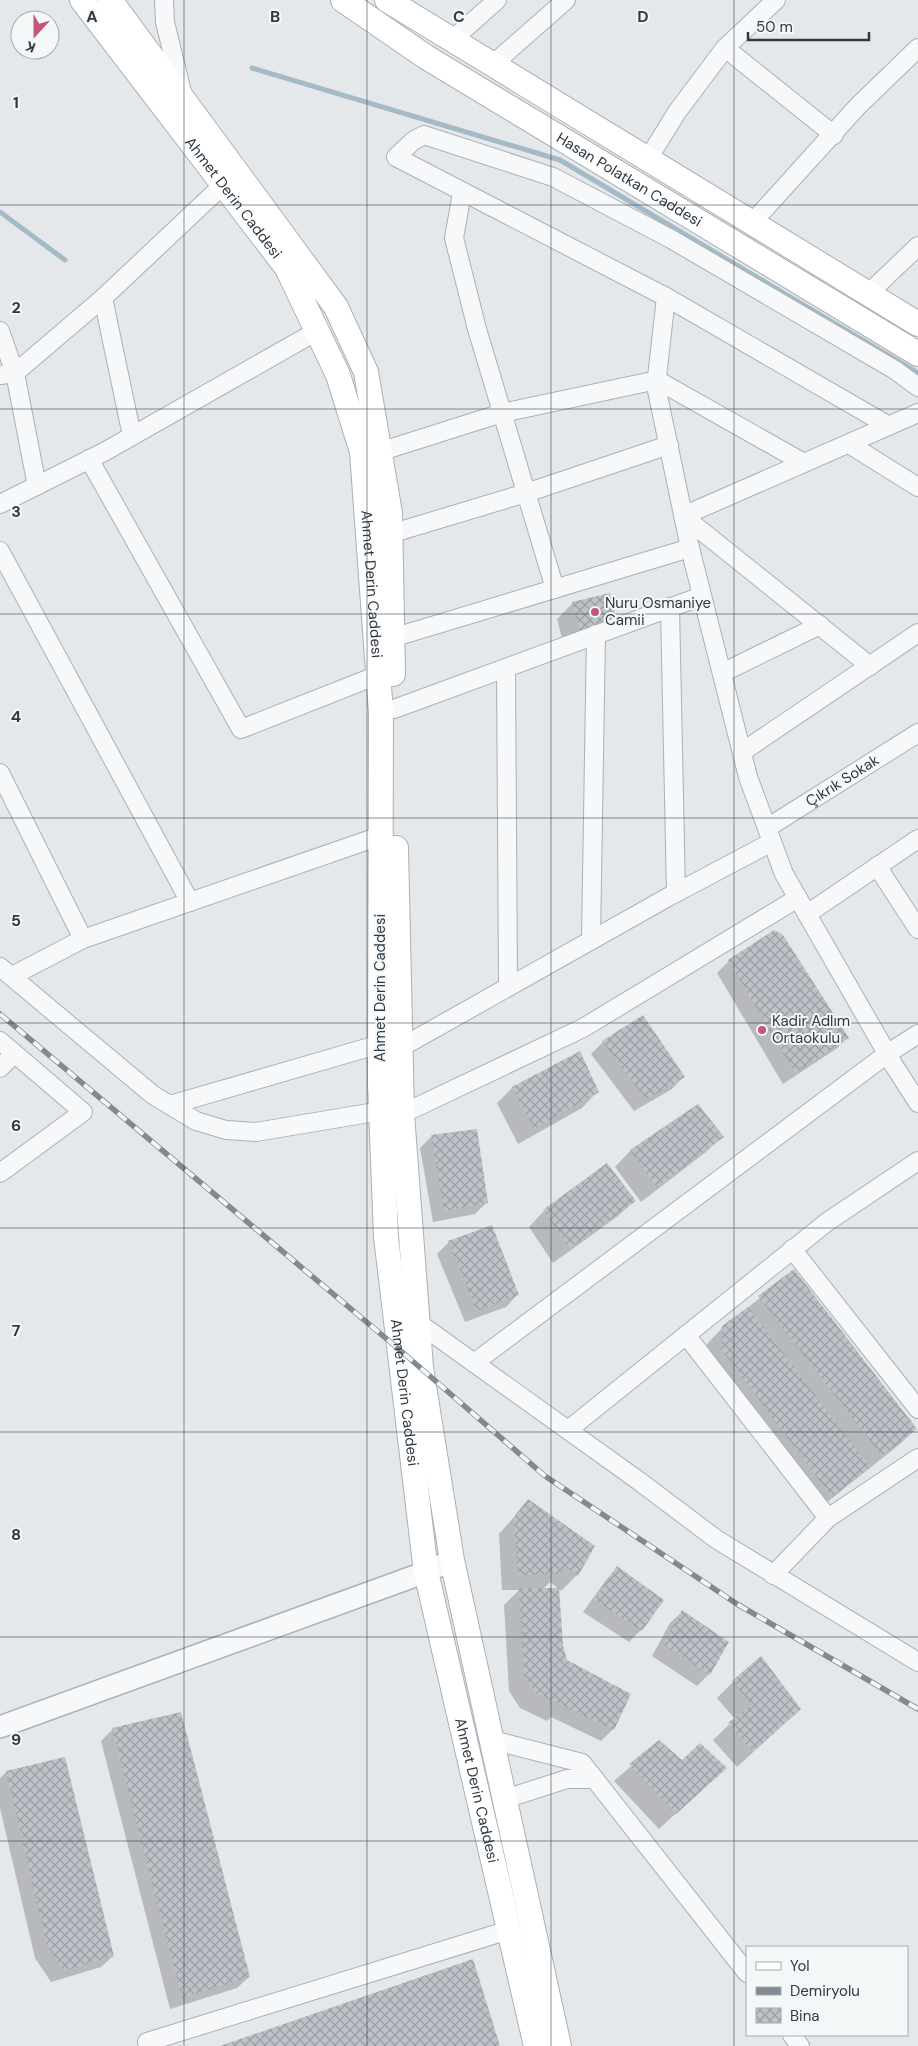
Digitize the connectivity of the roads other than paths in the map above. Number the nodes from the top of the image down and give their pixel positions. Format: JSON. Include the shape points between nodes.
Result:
{"nodes":[{"id":1,"x":82,"y":0,"type":"edge"},
{"id":2,"x":110,"y":0,"type":"edge"},
{"id":3,"x":164,"y":0,"type":"edge"},
{"id":4,"x":343,"y":0,"type":"edge"},
{"id":5,"x":387,"y":0,"type":"edge"},
{"id":6,"x":497,"y":0,"type":"edge"},
{"id":7,"x":566,"y":0,"type":"edge"},
{"id":8,"x":776,"y":0,"type":"edge"},
{"id":9,"x":452,"y":40,"type":"junction"},
{"id":10,"x":725,"y":48,"type":"junction"},
{"id":11,"x":918,"y":48,"type":"edge"},
{"id":12,"x":492,"y":65,"type":"junction"},
{"id":13,"x":184,"y":100,"type":"junction"},
{"id":14,"x":834,"y":134,"type":"junction"},
{"id":15,"x":648,"y":159,"type":"junction"},
{"id":16,"x":223,"y":185,"type":"junction"},
{"id":17,"x":462,"y":193,"type":"junction"},
{"id":18,"x":752,"y":223,"type":"junction"},
{"id":19,"x":918,"y":246,"type":"edge"},
{"id":20,"x":868,"y":294,"type":"junction"},
{"id":21,"x":103,"y":298,"type":"junction"},
{"id":22,"x":666,"y":298,"type":"junction"},
{"id":23,"x":918,"y":324,"type":"edge"},
{"id":24,"x":0,"y":331,"type":"edge"},
{"id":25,"x":317,"y":331,"type":"junction"},
{"id":26,"x":918,"y":354,"type":"edge"},
{"id":27,"x":8,"y":374,"type":"edge"},
{"id":28,"x":657,"y":380,"type":"junction"},
{"id":29,"x":918,"y":387,"type":"edge"},
{"id":30,"x":502,"y":413,"type":"junction"},
{"id":31,"x":918,"y":413,"type":"edge"},
{"id":32,"x":889,"y":426,"type":"junction"},
{"id":33,"x":132,"y":436,"type":"junction"},
{"id":34,"x":849,"y":444,"type":"junction"},
{"id":35,"x":669,"y":445,"type":"junction"},
{"id":36,"x":379,"y":452,"type":"junction"},
{"id":37,"x":89,"y":460,"type":"junction"},
{"id":38,"x":804,"y":463,"type":"junction"},
{"id":39,"x":37,"y":486,"type":"junction"},
{"id":40,"x":918,"y":487,"type":"edge"},
{"id":41,"x":526,"y":493,"type":"junction"},
{"id":42,"x":0,"y":504,"type":"edge"},
{"id":43,"x":684,"y":516,"type":"junction"},
{"id":44,"x":390,"y":534,"type":"junction"},
{"id":45,"x":690,"y":548,"type":"junction"},
{"id":46,"x":0,"y":551,"type":"edge"},
{"id":47,"x":556,"y":589,"type":"junction"},
{"id":48,"x":702,"y":596,"type":"junction"},
{"id":49,"x":670,"y":608,"type":"junction"},
{"id":50,"x":820,"y":625,"type":"junction"},
{"id":51,"x":596,"y":634,"type":"junction"},
{"id":52,"x":918,"y":634,"type":"edge"},
{"id":53,"x":392,"y":638,"type":"junction"},
{"id":54,"x":870,"y":666,"type":"junction"},
{"id":55,"x":506,"y":668,"type":"junction"},
{"id":56,"x":722,"y":673,"type":"junction"},
{"id":57,"x":378,"y":675,"type":"junction"},
{"id":58,"x":394,"y":709,"type":"junction"},
{"id":59,"x":918,"y":733,"type":"edge"},
{"id":60,"x":742,"y":752,"type":"junction"},
{"id":61,"x":0,"y":773,"type":"edge"},
{"id":62,"x":770,"y":835,"type":"junction"},
{"id":63,"x":380,"y":836,"type":"junction"},
{"id":64,"x":918,"y":839,"type":"edge"},
{"id":65,"x":878,"y":866,"type":"junction"},
{"id":66,"x":676,"y":893,"type":"junction"},
{"id":67,"x":798,"y":898,"type":"junction"},
{"id":68,"x":190,"y":902,"type":"junction"},
{"id":69,"x":807,"y":914,"type":"junction"},
{"id":70,"x":918,"y":929,"type":"edge"},
{"id":71,"x":83,"y":938,"type":"junction"},
{"id":72,"x":591,"y":940,"type":"junction"},
{"id":73,"x":6,"y":972,"type":"edge"},
{"id":74,"x":508,"y":986,"type":"junction"},
{"id":75,"x":918,"y":1034,"type":"edge"},
{"id":76,"x":0,"y":1041,"type":"edge"},
{"id":77,"x":390,"y":1046,"type":"junction"},
{"id":78,"x":14,"y":1054,"type":"junction"},
{"id":79,"x":888,"y":1054,"type":"junction"},
{"id":80,"x":0,"y":1068,"type":"edge"},
{"id":81,"x":918,"y":1103,"type":"edge"},
{"id":82,"x":170,"y":1105,"type":"junction"},
{"id":83,"x":391,"y":1112,"type":"junction"},
{"id":84,"x":918,"y":1161,"type":"edge"},
{"id":85,"x":0,"y":1173,"type":"edge"},
{"id":86,"x":792,"y":1250,"type":"junction"},
{"id":87,"x":417,"y":1322,"type":"junction"},
{"id":88,"x":686,"y":1335,"type":"junction"},
{"id":89,"x":474,"y":1363,"type":"junction"},
{"id":90,"x":918,"y":1409,"type":"edge"},
{"id":91,"x":568,"y":1430,"type":"junction"},
{"id":92,"x":918,"y":1458,"type":"edge"},
{"id":93,"x":828,"y":1518,"type":"junction"},
{"id":94,"x":452,"y":1560,"type":"junction"},
{"id":95,"x":426,"y":1572,"type":"junction"},
{"id":96,"x":773,"y":1575,"type":"junction"},
{"id":97,"x":918,"y":1662,"type":"edge"},
{"id":98,"x":0,"y":1727,"type":"edge"},
{"id":99,"x":492,"y":1740,"type":"junction"},
{"id":100,"x":596,"y":1779,"type":"junction"},
{"id":101,"x":505,"y":1799,"type":"junction"},
{"id":102,"x":509,"y":1930,"type":"junction"},
{"id":103,"x":746,"y":1972,"type":"edge"},
{"id":104,"x":147,"y":2042,"type":"dead end"},
{"id":105,"x":536,"y":2046,"type":"edge"},
{"id":106,"x":559,"y":2046,"type":"edge"}],
"edges":[{"from":1,"to":16,"type":"main road","name":"Ahmet Derin Caddesi"},
{"from":2,"to":13,"type":"main road","name":"Ahmet Derin Caddesi"},
{"from":3,"to":13,"type":"street","via":[[165,22]]},
{"from":4,"to":26,"type":"main road","name":"Hasan Polatkan Caddesi","via":[[426,57]]},
{"from":5,"to":9,"type":"main road","name":"Hasan Polatkan Caddesi"},
{"from":6,"to":9,"type":"street"},
{"from":7,"to":12,"type":"street"},
{"from":8,"to":10,"type":"street"},
{"from":9,"to":12,"type":"main road","name":"Hasan Polatkan Caddesi"},
{"from":10,"to":14,"type":"street"},
{"from":10,"to":15,"type":"street","via":[[676,112]]},
{"from":11,"to":14,"type":"street"},
{"from":12,"to":15,"type":"main road","name":"Hasan Polatkan Caddesi"},
{"from":13,"to":36,"type":"main road","name":"Ahmet Derin Caddesi","via":[[336,308],[366,372]]},
{"from":14,"to":18,"type":"street"},
{"from":15,"to":18,"type":"main road","name":"Hasan Polatkan Caddesi"},
{"from":16,"to":21,"type":"street"},
{"from":16,"to":25,"type":"main road","name":"Ahmet Derin Caddesi","via":[[287,268]]},
{"from":17,"to":22,"type":"street"},
{"from":17,"to":29,"type":"street","via":[[396,157],[412,141],[424,135],[553,177],[671,239],[895,370]]},
{"from":17,"to":30,"type":"street","via":[[454,238]]},
{"from":18,"to":20,"type":"main road","name":"Hasan Polatkan Caddesi"},
{"from":19,"to":20,"type":"street"},
{"from":20,"to":23,"type":"main road","name":"Hasan Polatkan Caddesi"},
{"from":21,"to":27,"type":"street"},
{"from":21,"to":33,"type":"street"},
{"from":22,"to":28,"type":"street"},
{"from":22,"to":32,"type":"street"},
{"from":24,"to":27,"type":"street"},
{"from":25,"to":33,"type":"street"},
{"from":25,"to":57,"type":"main road","name":"Ahmet Derin Caddesi","via":[[338,375],[362,452]]},
{"from":27,"to":39,"type":"street"},
{"from":28,"to":30,"type":"street"},
{"from":28,"to":35,"type":"street"},
{"from":28,"to":38,"type":"street"},
{"from":30,"to":36,"type":"street"},
{"from":30,"to":41,"type":"street"},
{"from":31,"to":32,"type":"street"},
{"from":32,"to":34,"type":"street"},
{"from":33,"to":37,"type":"street"},
{"from":34,"to":38,"type":"street"},
{"from":34,"to":40,"type":"street"},
{"from":35,"to":41,"type":"street"},
{"from":35,"to":43,"type":"street"},
{"from":36,"to":44,"type":"main road","name":"Ahmet Derin Caddesi","via":[[390,513]]},
{"from":37,"to":39,"type":"street"},
{"from":37,"to":57,"type":"street","via":[[241,729]]},
{"from":38,"to":43,"type":"street"},
{"from":39,"to":42,"type":"street"},
{"from":41,"to":44,"type":"street"},
{"from":41,"to":47,"type":"street"},
{"from":43,"to":45,"type":"street"},
{"from":43,"to":50,"type":"street"},
{"from":44,"to":53,"type":"main road","name":"Ahmet Derin Caddesi"},
{"from":45,"to":47,"type":"street"},
{"from":45,"to":48,"type":"street"},
{"from":46,"to":68,"type":"street"},
{"from":47,"to":53,"type":"street"},
{"from":48,"to":49,"type":"street"},
{"from":48,"to":56,"type":"street"},
{"from":49,"to":51,"type":"street"},
{"from":49,"to":66,"type":"street"},
{"from":50,"to":54,"type":"street"},
{"from":50,"to":56,"type":"street"},
{"from":51,"to":55,"type":"street"},
{"from":51,"to":72,"type":"street"},
{"from":52,"to":54,"type":"street"},
{"from":53,"to":58,"type":"main road","name":"Ahmet Derin Caddesi"},
{"from":54,"to":60,"type":"street"},
{"from":55,"to":58,"type":"street"},
{"from":55,"to":74,"type":"street"},
{"from":56,"to":60,"type":"street"},
{"from":57,"to":63,"type":"main road","name":"Ahmet Derin Caddesi","via":[[381,713]]},
{"from":58,"to":77,"type":"main road","name":"Ahmet Derin Caddesi"},
{"from":59,"to":62,"type":"street","name":"Çıkrık Sokak"},
{"from":60,"to":62,"type":"street"},
{"from":61,"to":71,"type":"street"},
{"from":62,"to":66,"type":"street","name":"Çıkrık Sokak"},
{"from":62,"to":67,"type":"street","via":[[784,874]]},
{"from":63,"to":68,"type":"street"},
{"from":63,"to":77,"type":"main road","name":"Ahmet Derin Caddesi"},
{"from":64,"to":65,"type":"street"},
{"from":65,"to":69,"type":"street"},
{"from":65,"to":70,"type":"street"},
{"from":66,"to":72,"type":"street","name":"Çıkrık Sokak"},
{"from":67,"to":69,"type":"street"},
{"from":67,"to":83,"type":"street","via":[[582,1028]]},
{"from":68,"to":71,"type":"street"},
{"from":69,"to":79,"type":"street"},
{"from":71,"to":73,"type":"street"},
{"from":72,"to":74,"type":"street","name":"Çıkrık Sokak"},
{"from":73,"to":82,"type":"street","via":[[153,1095]]},
{"from":74,"to":77,"type":"street","name":"Çıkrık Sokak"},
{"from":75,"to":79,"type":"street"},
{"from":76,"to":78,"type":"street"},
{"from":77,"to":82,"type":"street","name":"Çıkrık Sokak"},
{"from":77,"to":83,"type":"main road","name":"Ahmet Derin Caddesi"},
{"from":78,"to":80,"type":"street"},
{"from":78,"to":85,"type":"street","via":[[83,1112]]},
{"from":79,"to":81,"type":"street"},
{"from":79,"to":89,"type":"street"},
{"from":82,"to":83,"type":"street","via":[[196,1121],[219,1128],[256,1132]]},
{"from":83,"to":87,"type":"main road","name":"Ahmet Derin Caddesi"},
{"from":83,"to":95,"type":"main road","name":"Ahmet Derin Caddesi","via":[[386,1237]]},
{"from":84,"to":86,"type":"street","via":[[827,1222]]},
{"from":86,"to":88,"type":"street"},
{"from":86,"to":90,"type":"street"},
{"from":87,"to":89,"type":"street"},
{"from":87,"to":94,"type":"main road","name":"Ahmet Derin Caddesi","via":[[421,1368]]},
{"from":88,"to":91,"type":"street"},
{"from":88,"to":93,"type":"street"},
{"from":89,"to":91,"type":"street"},
{"from":91,"to":96,"type":"street","via":[[716,1540]]},
{"from":92,"to":93,"type":"street"},
{"from":93,"to":96,"type":"street"},
{"from":94,"to":95,"type":"street"},
{"from":94,"to":99,"type":"main road","name":"Ahmet Derin Caddesi"},
{"from":95,"to":98,"type":"street"},
{"from":95,"to":102,"type":"main road","name":"Ahmet Derin Caddesi"},
{"from":96,"to":97,"type":"street"},
{"from":99,"to":100,"type":"street","via":[[582,1763]]},
{"from":99,"to":101,"type":"main road","name":"Ahmet Derin Caddesi"},
{"from":100,"to":101,"type":"street","via":[[567,1779]]},
{"from":100,"to":103,"type":"street"},
{"from":101,"to":106,"type":"main road","name":"Ahmet Derin Caddesi"},
{"from":102,"to":104,"type":"street"},
{"from":102,"to":105,"type":"main road","name":"Ahmet Derin Caddesi"}]}
